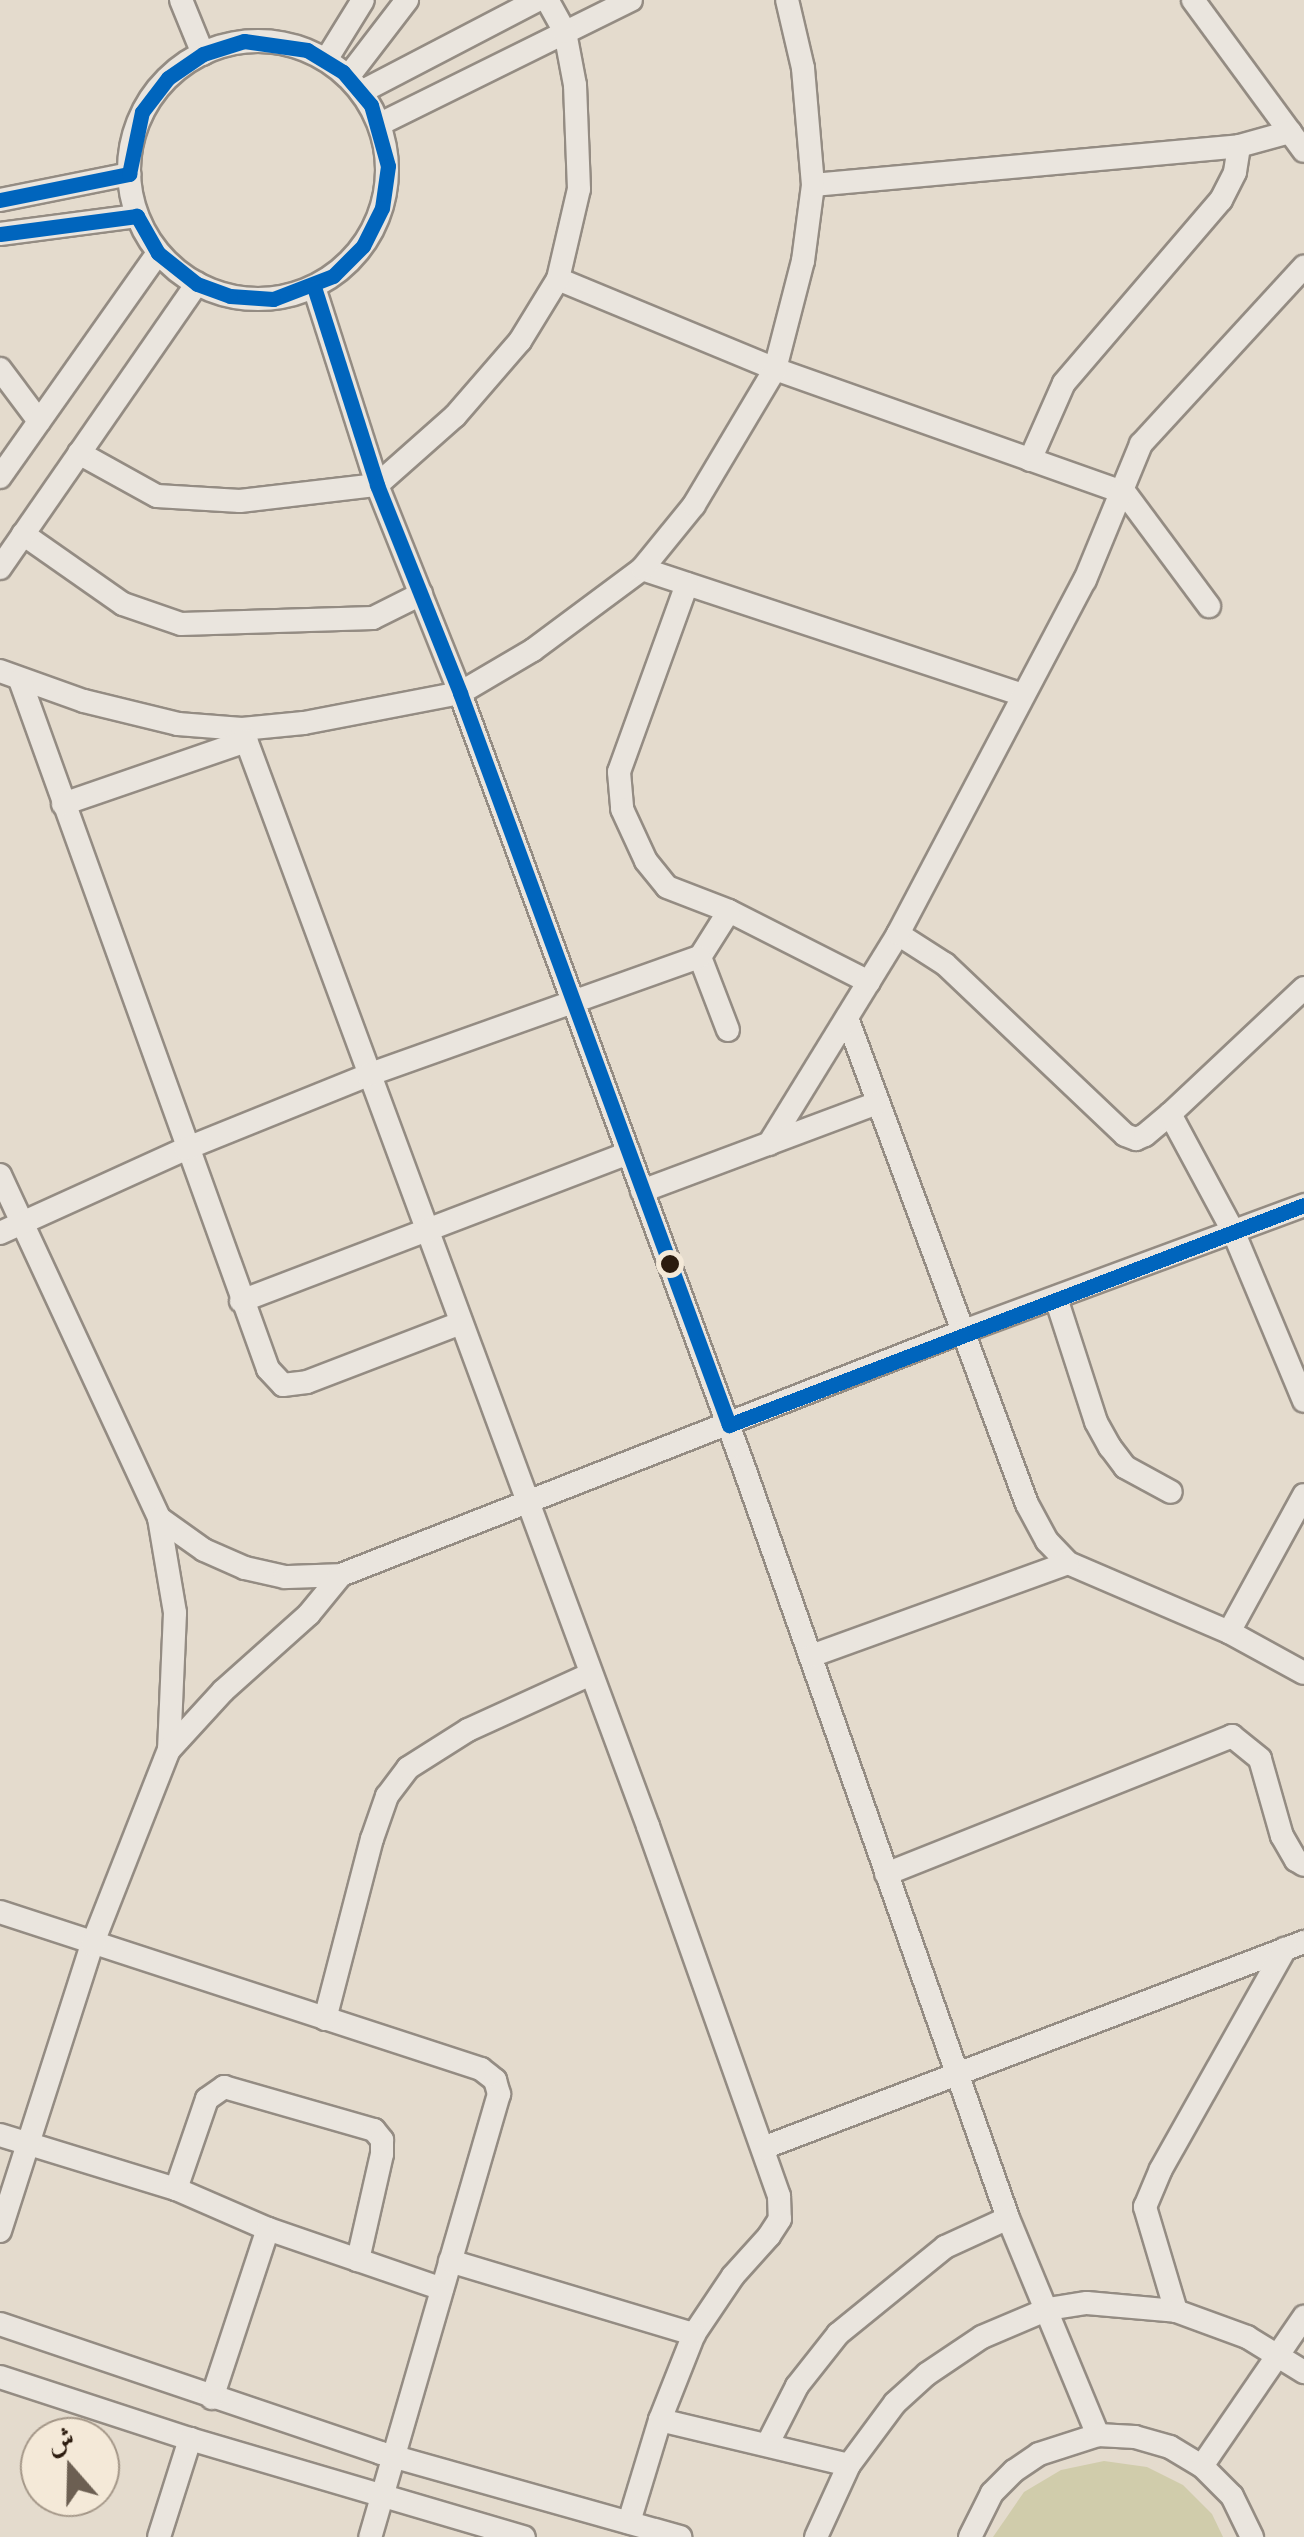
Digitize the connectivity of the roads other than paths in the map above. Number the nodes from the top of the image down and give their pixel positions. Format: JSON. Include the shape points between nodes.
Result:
{"nodes":[{"id":1,"x":180,"y":0,"type":"edge"},
{"id":2,"x":363,"y":0,"type":"edge"},
{"id":3,"x":407,"y":0,"type":"edge"},
{"id":4,"x":538,"y":0,"type":"edge"},
{"id":5,"x":547,"y":0,"type":"edge"},
{"id":6,"x":631,"y":0,"type":"edge"},
{"id":7,"x":787,"y":0,"type":"edge"},
{"id":8,"x":1193,"y":0,"type":"edge"},
{"id":9,"x":565,"y":32,"type":"junction"},
{"id":10,"x":203,"y":54,"type":"junction"},
{"id":11,"x":326,"y":60,"type":"junction"},
{"id":12,"x":354,"y":85,"type":"junction"},
{"id":13,"x":380,"y":124,"type":"junction"},
{"id":14,"x":1290,"y":132,"type":"junction"},
{"id":15,"x":1238,"y":146,"type":"junction"},
{"id":16,"x":1304,"y":151,"type":"edge"},
{"id":17,"x":129,"y":174,"type":"junction"},
{"id":18,"x":813,"y":185,"type":"junction"},
{"id":19,"x":0,"y":200,"type":"edge"},
{"id":20,"x":137,"y":216,"type":"junction"},
{"id":21,"x":0,"y":234,"type":"edge"},
{"id":22,"x":158,"y":252,"type":"junction"},
{"id":23,"x":1304,"y":266,"type":"edge"},
{"id":24,"x":558,"y":279,"type":"junction"},
{"id":25,"x":197,"y":284,"type":"junction"},
{"id":26,"x":314,"y":286,"type":"junction"},
{"id":27,"x":0,"y":369,"type":"edge"},
{"id":28,"x":774,"y":369,"type":"junction"},
{"id":29,"x":39,"y":421,"type":"junction"},
{"id":30,"x":80,"y":453,"type":"junction"},
{"id":31,"x":1030,"y":460,"type":"junction"},
{"id":32,"x":0,"y":476,"type":"edge"},
{"id":33,"x":377,"y":486,"type":"junction"},
{"id":34,"x":1125,"y":493,"type":"junction"},
{"id":35,"x":23,"y":534,"type":"junction"},
{"id":36,"x":0,"y":568,"type":"edge"},
{"id":37,"x":642,"y":569,"type":"junction"},
{"id":38,"x":687,"y":584,"type":"junction"},
{"id":39,"x":421,"y":594,"type":"junction"},
{"id":40,"x":1209,"y":606,"type":"dead end"},
{"id":41,"x":10,"y":676,"type":"edge"},
{"id":42,"x":460,"y":693,"type":"junction"},
{"id":43,"x":1023,"y":695,"type":"junction"},
{"id":44,"x":244,"y":735,"type":"junction"},
{"id":45,"x":63,"y":804,"type":"junction"},
{"id":46,"x":728,"y":911,"type":"junction"},
{"id":47,"x":898,"y":934,"type":"junction"},
{"id":48,"x":700,"y":957,"type":"junction"},
{"id":49,"x":869,"y":982,"type":"junction"},
{"id":50,"x":1304,"y":988,"type":"edge"},
{"id":51,"x":572,"y":1004,"type":"junction"},
{"id":52,"x":847,"y":1018,"type":"junction"},
{"id":53,"x":728,"y":1030,"type":"dead end"},
{"id":54,"x":368,"y":1075,"type":"junction"},
{"id":55,"x":877,"y":1103,"type":"junction"},
{"id":56,"x":1170,"y":1114,"type":"junction"},
{"id":57,"x":769,"y":1144,"type":"junction"},
{"id":58,"x":185,"y":1148,"type":"junction"},
{"id":59,"x":629,"y":1153,"type":"junction"},
{"id":60,"x":0,"y":1176,"type":"edge"},
{"id":61,"x":642,"y":1191,"type":"junction"},
{"id":62,"x":1304,"y":1205,"type":"edge"},
{"id":63,"x":11,"y":1229,"type":"edge"},
{"id":64,"x":425,"y":1230,"type":"junction"},
{"id":65,"x":1232,"y":1231,"type":"junction"},
{"id":66,"x":1056,"y":1298,"type":"junction"},
{"id":67,"x":241,"y":1300,"type":"junction"},
{"id":68,"x":461,"y":1323,"type":"junction"},
{"id":69,"x":964,"y":1331,"type":"junction"},
{"id":70,"x":1304,"y":1401,"type":"edge"},
{"id":71,"x":728,"y":1424,"type":"junction"},
{"id":72,"x":1170,"y":1492,"type":"dead end"},
{"id":73,"x":1304,"y":1495,"type":"edge"},
{"id":74,"x":527,"y":1502,"type":"junction"},
{"id":75,"x":159,"y":1518,"type":"junction"},
{"id":76,"x":1068,"y":1563,"type":"junction"},
{"id":77,"x":340,"y":1575,"type":"junction"},
{"id":78,"x":1229,"y":1632,"type":"junction"},
{"id":79,"x":811,"y":1656,"type":"junction"},
{"id":80,"x":1304,"y":1673,"type":"edge"},
{"id":81,"x":591,"y":1674,"type":"junction"},
{"id":82,"x":169,"y":1750,"type":"junction"},
{"id":83,"x":1304,"y":1865,"type":"edge"},
{"id":84,"x":886,"y":1874,"type":"junction"},
{"id":85,"x":0,"y":1912,"type":"edge"},
{"id":86,"x":92,"y":1945,"type":"junction"},
{"id":87,"x":1295,"y":1945,"type":"edge"},
{"id":88,"x":325,"y":2020,"type":"junction"},
{"id":89,"x":956,"y":2075,"type":"junction"},
{"id":90,"x":0,"y":2135,"type":"edge"},
{"id":91,"x":29,"y":2144,"type":"junction"},
{"id":92,"x":764,"y":2148,"type":"junction"},
{"id":93,"x":176,"y":2189,"type":"junction"},
{"id":94,"x":1008,"y":2218,"type":"junction"},
{"id":95,"x":268,"y":2229,"type":"junction"},
{"id":96,"x":0,"y":2232,"type":"edge"},
{"id":97,"x":358,"y":2260,"type":"junction"},
{"id":98,"x":450,"y":2261,"type":"junction"},
{"id":99,"x":442,"y":2289,"type":"junction"},
{"id":100,"x":1048,"y":2308,"type":"junction"},
{"id":101,"x":1176,"y":2311,"type":"junction"},
{"id":102,"x":1304,"y":2317,"type":"edge"},
{"id":103,"x":0,"y":2324,"type":"edge"},
{"id":104,"x":694,"y":2334,"type":"junction"},
{"id":105,"x":1280,"y":2354,"type":"junction"},
{"id":106,"x":1304,"y":2372,"type":"edge"},
{"id":107,"x":0,"y":2377,"type":"edge"},
{"id":108,"x":212,"y":2398,"type":"junction"},
{"id":109,"x":660,"y":2420,"type":"junction"},
{"id":110,"x":1098,"y":2436,"type":"junction"},
{"id":111,"x":190,"y":2440,"type":"junction"},
{"id":112,"x":767,"y":2445,"type":"junction"},
{"id":113,"x":392,"y":2456,"type":"junction"},
{"id":114,"x":849,"y":2465,"type":"junction"},
{"id":115,"x":1202,"y":2466,"type":"junction"},
{"id":116,"x":382,"y":2496,"type":"junction"},
{"id":117,"x":629,"y":2522,"type":"junction"},
{"id":118,"x":159,"y":2537,"type":"edge"},
{"id":119,"x":370,"y":2537,"type":"edge"},
{"id":120,"x":524,"y":2537,"type":"edge"},
{"id":121,"x":680,"y":2537,"type":"edge"},
{"id":122,"x":816,"y":2537,"type":"edge"},
{"id":123,"x":970,"y":2537,"type":"edge"},
{"id":124,"x":1252,"y":2537,"type":"edge"}],
"edges":[{"from":1,"to":10,"type":"street"},
{"from":2,"to":11,"type":"street"},
{"from":3,"to":12,"type":"street"},
{"from":4,"to":12,"type":"street"},
{"from":5,"to":9,"type":"street"},
{"from":6,"to":9,"type":"street"},
{"from":7,"to":18,"type":"street","via":[[803,68]]},
{"from":8,"to":14,"type":"street"},
{"from":9,"to":13,"type":"street"},
{"from":9,"to":24,"type":"street","via":[[575,85],[579,189]]},
{"from":10,"to":11,"type":"street","via":[[265,41]]},
{"from":10,"to":17,"type":"street","via":[[154,94],[134,132]]},
{"from":11,"to":12,"type":"street"},
{"from":12,"to":13,"type":"street"},
{"from":13,"to":26,"type":"street","via":[[388,166],[382,208],[363,246]]},
{"from":14,"to":15,"type":"street"},
{"from":14,"to":16,"type":"street"},
{"from":15,"to":18,"type":"street"},
{"from":15,"to":31,"type":"street","via":[[1221,200],[1064,383]]},
{"from":17,"to":19,"type":"street"},
{"from":17,"to":20,"type":"street"},
{"from":18,"to":28,"type":"street","via":[[804,261]]},
{"from":20,"to":21,"type":"street"},
{"from":20,"to":22,"type":"street"},
{"from":22,"to":25,"type":"street"},
{"from":22,"to":29,"type":"street"},
{"from":23,"to":34,"type":"street","via":[[1141,444]]},
{"from":24,"to":28,"type":"street"},
{"from":24,"to":33,"type":"street","via":[[520,341],[481,386]]},
{"from":25,"to":26,"type":"street","via":[[252,299]]},
{"from":25,"to":30,"type":"street"},
{"from":26,"to":33,"type":"street"},
{"from":27,"to":29,"type":"street"},
{"from":28,"to":31,"type":"street"},
{"from":28,"to":37,"type":"street","via":[[694,506]]},
{"from":29,"to":32,"type":"street"},
{"from":30,"to":33,"type":"street","via":[[158,496],[240,501]]},
{"from":30,"to":35,"type":"street"},
{"from":31,"to":34,"type":"street"},
{"from":33,"to":39,"type":"street"},
{"from":34,"to":40,"type":"street"},
{"from":34,"to":43,"type":"street"},
{"from":35,"to":36,"type":"street"},
{"from":35,"to":39,"type":"street","via":[[123,604],[180,624],[373,618]]},
{"from":37,"to":38,"type":"street"},
{"from":37,"to":42,"type":"street","via":[[533,650]]},
{"from":38,"to":43,"type":"street"},
{"from":38,"to":46,"type":"street","via":[[619,772],[622,809],[667,888]]},
{"from":39,"to":42,"type":"street"},
{"from":41,"to":44,"type":"street","via":[[178,724]]},
{"from":41,"to":45,"type":"street"},
{"from":42,"to":44,"type":"street"},
{"from":42,"to":51,"type":"street"},
{"from":43,"to":47,"type":"street"},
{"from":44,"to":45,"type":"street"},
{"from":44,"to":54,"type":"street"},
{"from":45,"to":58,"type":"street"},
{"from":46,"to":48,"type":"street"},
{"from":46,"to":49,"type":"street"},
{"from":47,"to":49,"type":"street"},
{"from":47,"to":56,"type":"street","via":[[944,964],[1125,1135],[1136,1140]]},
{"from":48,"to":51,"type":"street"},
{"from":48,"to":53,"type":"street"},
{"from":49,"to":52,"type":"street"},
{"from":50,"to":56,"type":"street"},
{"from":51,"to":54,"type":"street"},
{"from":51,"to":59,"type":"street"},
{"from":52,"to":55,"type":"street"},
{"from":52,"to":57,"type":"street"},
{"from":54,"to":58,"type":"street"},
{"from":54,"to":64,"type":"street"},
{"from":55,"to":57,"type":"street"},
{"from":55,"to":69,"type":"street"},
{"from":56,"to":65,"type":"street"},
{"from":57,"to":61,"type":"street"},
{"from":58,"to":63,"type":"street"},
{"from":58,"to":67,"type":"street"},
{"from":59,"to":61,"type":"street"},
{"from":59,"to":64,"type":"street"},
{"from":60,"to":63,"type":"street"},
{"from":61,"to":71,"type":"street"},
{"from":62,"to":65,"type":"street"},
{"from":63,"to":75,"type":"street"},
{"from":64,"to":67,"type":"street"},
{"from":64,"to":68,"type":"street"},
{"from":65,"to":66,"type":"street"},
{"from":65,"to":70,"type":"street"},
{"from":66,"to":69,"type":"street"},
{"from":66,"to":72,"type":"street","via":[[1110,1447],[1125,1468]]},
{"from":67,"to":68,"type":"street","via":[[268,1369],[283,1385],[307,1382]]},
{"from":68,"to":74,"type":"street"},
{"from":69,"to":71,"type":"street"},
{"from":69,"to":76,"type":"street","via":[[1027,1504],[1046,1541]]},
{"from":71,"to":74,"type":"street"},
{"from":71,"to":79,"type":"street"},
{"from":73,"to":78,"type":"street"},
{"from":74,"to":77,"type":"street"},
{"from":74,"to":81,"type":"street"},
{"from":75,"to":77,"type":"street","via":[[204,1550],[245,1568],[285,1577]]},
{"from":75,"to":82,"type":"street","via":[[175,1613]]},
{"from":76,"to":78,"type":"street"},
{"from":76,"to":79,"type":"street"},
{"from":77,"to":82,"type":"street","via":[[309,1614]]},
{"from":78,"to":80,"type":"street"},
{"from":79,"to":84,"type":"street"},
{"from":81,"to":88,"type":"street","via":[[468,1730],[408,1768],[386,1796]]},
{"from":81,"to":92,"type":"street"},
{"from":82,"to":86,"type":"street"},
{"from":83,"to":84,"type":"street","via":[[1286,1847],[1260,1759],[1232,1736]]},
{"from":84,"to":89,"type":"street"},
{"from":85,"to":86,"type":"street"},
{"from":86,"to":88,"type":"street"},
{"from":86,"to":91,"type":"street"},
{"from":87,"to":89,"type":"street"},
{"from":87,"to":101,"type":"street","via":[[1145,2206]]},
{"from":88,"to":98,"type":"street","via":[[481,2069],[495,2080],[499,2094]]},
{"from":89,"to":92,"type":"street"},
{"from":89,"to":94,"type":"street"},
{"from":90,"to":91,"type":"street"},
{"from":91,"to":93,"type":"street"},
{"from":91,"to":96,"type":"street"},
{"from":92,"to":104,"type":"street","via":[[780,2219]]},
{"from":93,"to":95,"type":"street"},
{"from":93,"to":97,"type":"street","via":[[207,2100],[224,2087],[374,2130],[382,2154]]},
{"from":94,"to":100,"type":"street"},
{"from":94,"to":112,"type":"street","via":[[945,2247],[838,2334],[797,2386]]},
{"from":95,"to":97,"type":"street"},
{"from":95,"to":108,"type":"street"},
{"from":97,"to":99,"type":"street"},
{"from":98,"to":99,"type":"street"},
{"from":98,"to":104,"type":"street"},
{"from":99,"to":113,"type":"street"},
{"from":100,"to":101,"type":"street","via":[[1087,2302]]},
{"from":100,"to":110,"type":"street"},
{"from":100,"to":114,"type":"street","via":[[982,2337],[927,2374]]},
{"from":101,"to":105,"type":"street"},
{"from":102,"to":105,"type":"street"},
{"from":103,"to":108,"type":"street"},
{"from":104,"to":109,"type":"street"},
{"from":105,"to":106,"type":"street"},
{"from":105,"to":115,"type":"street"},
{"from":107,"to":111,"type":"street"},
{"from":108,"to":113,"type":"street"},
{"from":109,"to":112,"type":"street"},
{"from":109,"to":117,"type":"street"},
{"from":110,"to":115,"type":"street","via":[[1170,2447]]},
{"from":110,"to":123,"type":"street","via":[[1068,2442],[1014,2471],[992,2494]]},
{"from":111,"to":116,"type":"street"},
{"from":111,"to":118,"type":"street"},
{"from":112,"to":114,"type":"street"},
{"from":113,"to":116,"type":"street"},
{"from":113,"to":117,"type":"street"},
{"from":114,"to":122,"type":"street"},
{"from":115,"to":124,"type":"street","via":[[1232,2496]]},
{"from":116,"to":119,"type":"street"},
{"from":116,"to":120,"type":"street"},
{"from":117,"to":121,"type":"street"}]}
